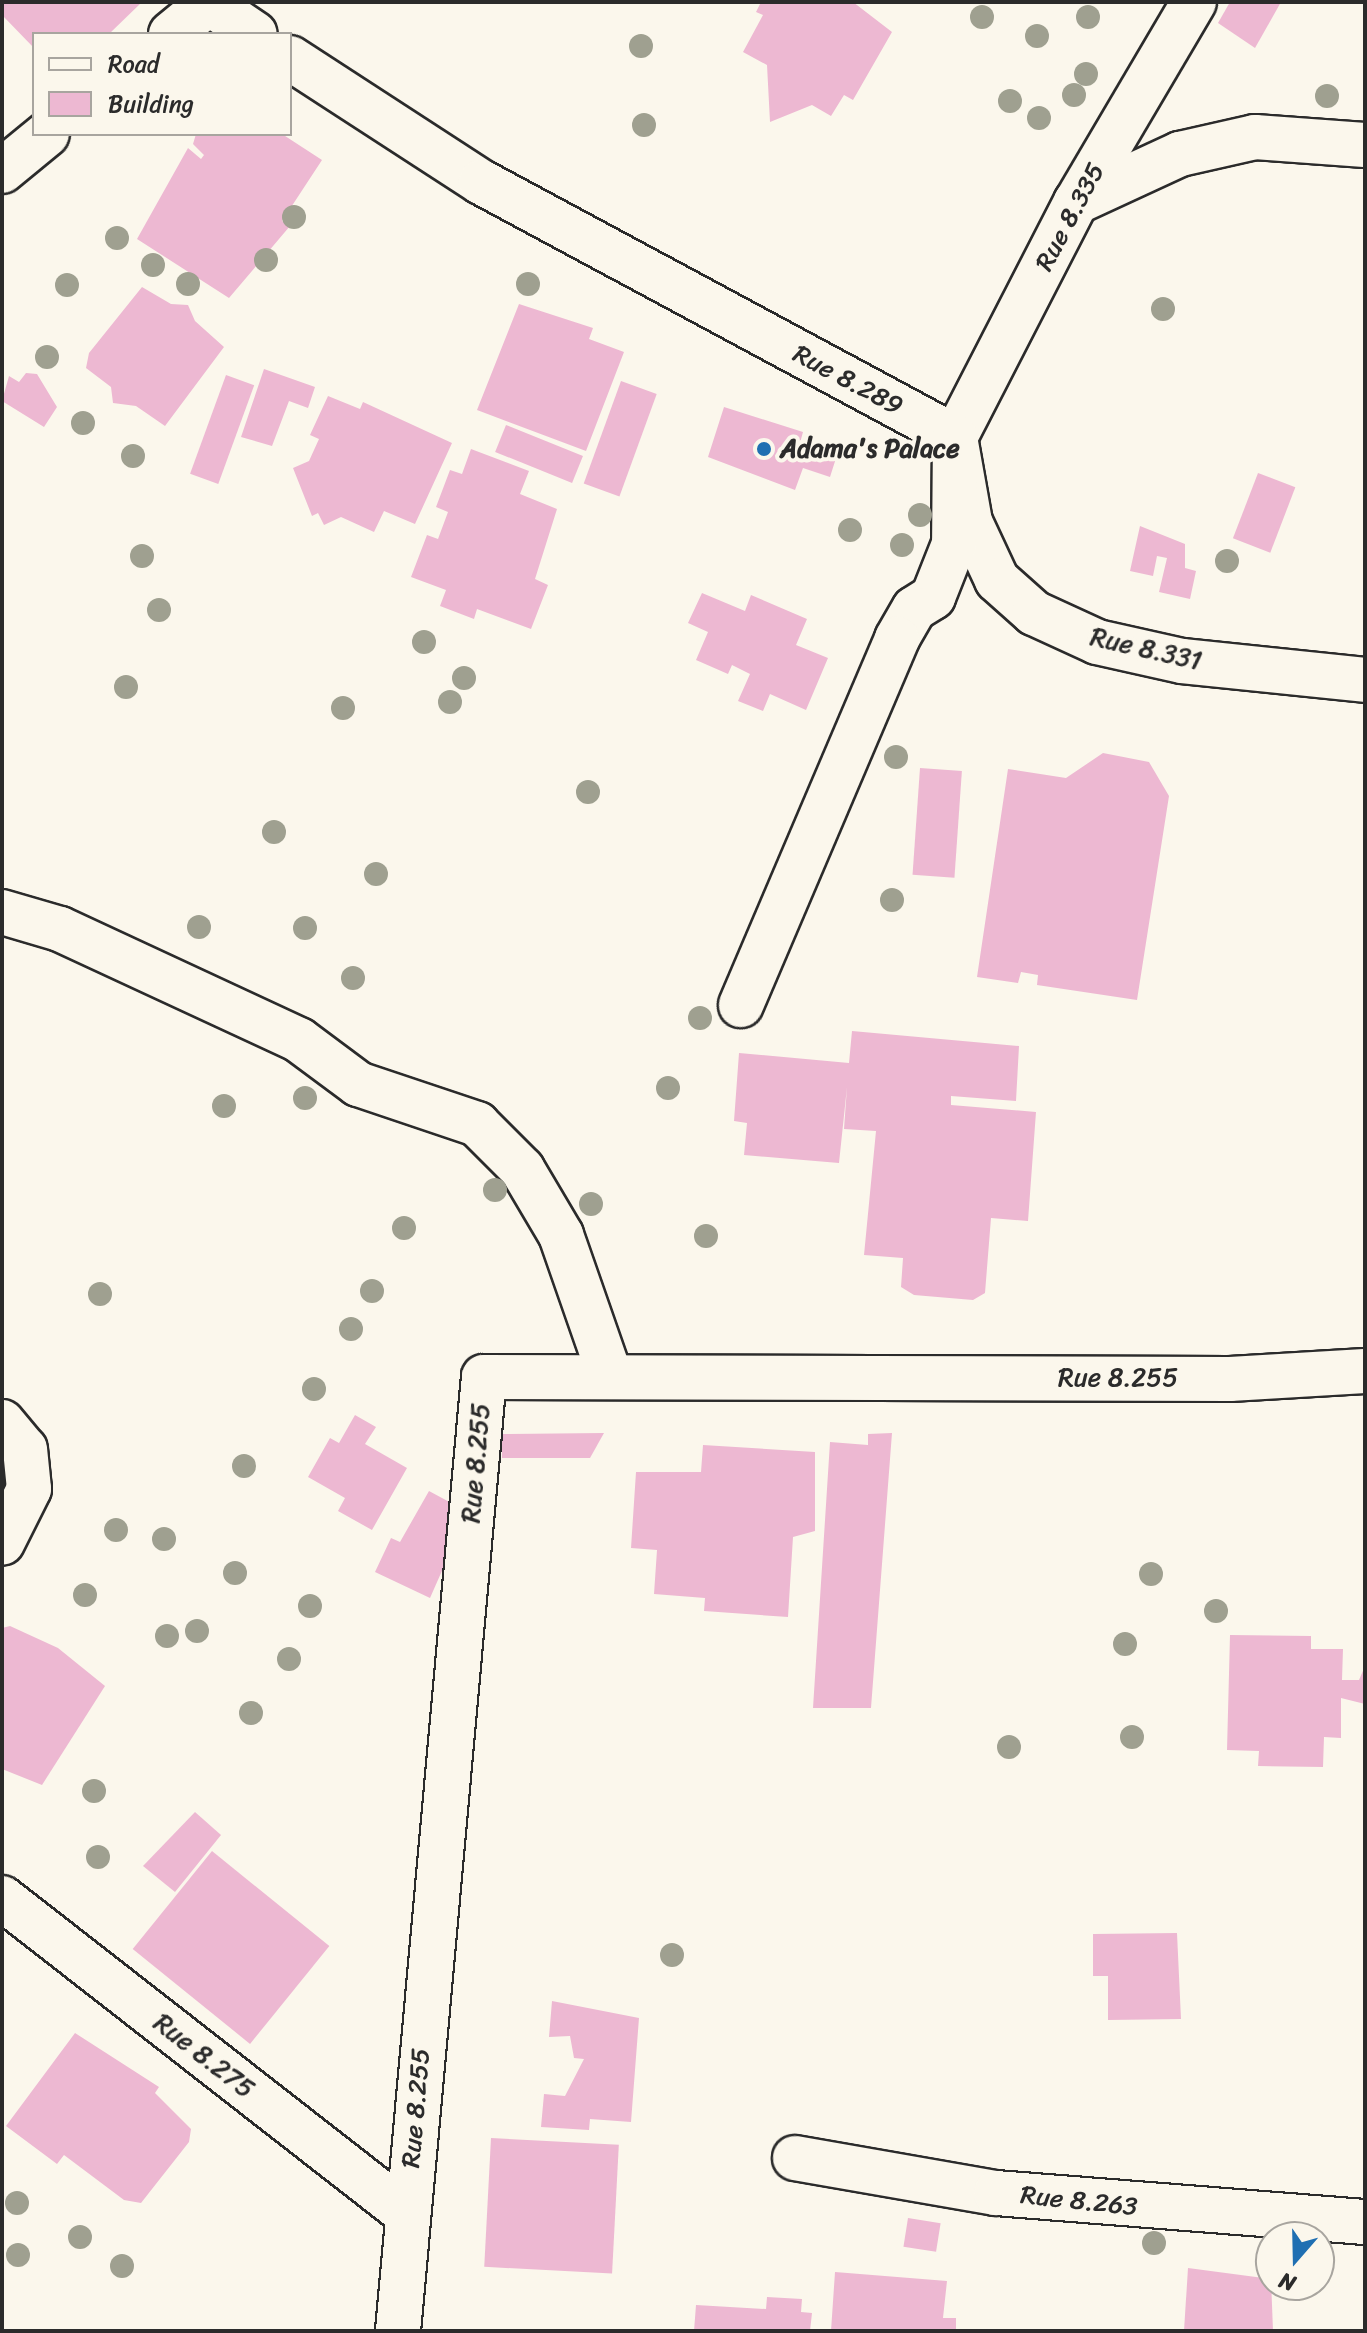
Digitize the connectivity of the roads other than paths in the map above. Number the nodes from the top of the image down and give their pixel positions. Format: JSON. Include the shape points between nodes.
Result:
{"nodes":[{"id":1,"x":210,"y":2,"type":"edge"},
{"id":2,"x":1194,"y":2,"type":"edge"},
{"id":3,"x":173,"y":32,"type":"edge"},
{"id":4,"x":252,"y":32,"type":"edge"},
{"id":5,"x":292,"y":59,"type":"edge"},
{"id":6,"x":45,"y":136,"type":"edge"},
{"id":7,"x":1365,"y":145,"type":"edge"},
{"id":8,"x":2,"y":171,"type":"edge"},
{"id":9,"x":1076,"y":202,"type":"junction"},
{"id":10,"x":955,"y":437,"type":"junction"},
{"id":11,"x":1365,"y":680,"type":"edge"},
{"id":12,"x":2,"y":912,"type":"edge"},
{"id":13,"x":741,"y":1005,"type":"dead end"},
{"id":14,"x":1365,"y":1371,"type":"edge"},
{"id":15,"x":610,"y":1376,"type":"junction"},
{"id":16,"x":2,"y":1422,"type":"edge"},
{"id":17,"x":2,"y":1543,"type":"edge"},
{"id":18,"x":2,"y":1898,"type":"edge"},
{"id":19,"x":795,"y":2158,"type":"dead end"},
{"id":20,"x":406,"y":2213,"type":"junction"},
{"id":21,"x":1365,"y":2222,"type":"edge"},
{"id":22,"x":398,"y":2331,"type":"edge"}],
"edges":[{"from":1,"to":3,"type":"street"},
{"from":1,"to":4,"type":"street"},
{"from":2,"to":9,"type":"street","name":"Rue 8.335"},
{"from":5,"to":10,"type":"street","name":"Rue 8.289","via":[[481,182]]},
{"from":6,"to":8,"type":"street"},
{"from":7,"to":9,"type":"street","via":[[1255,137],[1180,154]]},
{"from":9,"to":10,"type":"street","name":"Rue 8.335"},
{"from":10,"to":11,"type":"street","name":"Rue 8.331","via":[[970,522],[997,580],[1034,613],[1097,642],[1182,661]]},
{"from":10,"to":13,"type":"street","via":[[954,544],[933,597],[914,609],[897,639]]},
{"from":12,"to":15,"type":"street","via":[[60,929],[299,1040],[358,1084],[477,1124],[522,1169],[561,1235]]},
{"from":14,"to":15,"type":"street","name":"Rue 8.255","via":[[1230,1379]]},
{"from":15,"to":20,"type":"street","name":"Rue 8.255","via":[[484,1377]]},
{"from":16,"to":17,"type":"street","via":[[25,1449],[29,1489]]},
{"from":18,"to":20,"type":"street","name":"Rue 8.275"},
{"from":19,"to":21,"type":"street","name":"Rue 8.263","via":[[996,2193]]},
{"from":20,"to":22,"type":"street","name":"Rue 8.255"}]}
